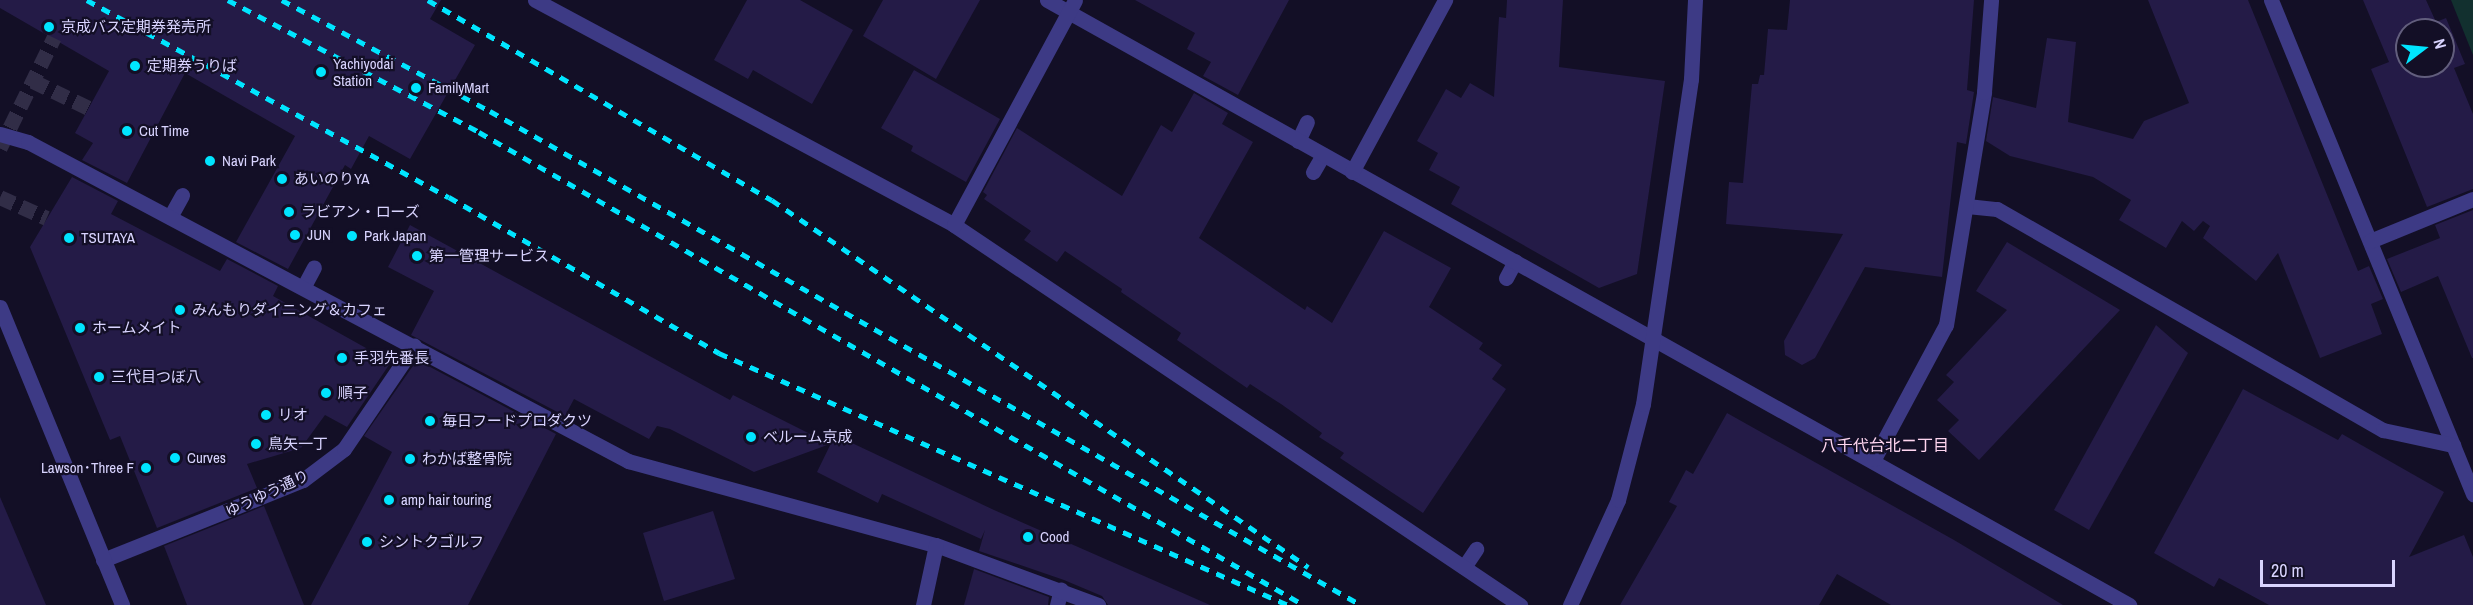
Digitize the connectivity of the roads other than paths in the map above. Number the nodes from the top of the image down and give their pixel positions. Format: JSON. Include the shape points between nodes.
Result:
{"nodes":[{"id":1,"x":535,"y":0,"type":"edge"},
{"id":2,"x":1047,"y":0,"type":"edge"},
{"id":3,"x":1445,"y":0,"type":"edge"},
{"id":4,"x":1695,"y":0,"type":"edge"},
{"id":5,"x":1991,"y":0,"type":"edge"},
{"id":6,"x":2271,"y":0,"type":"edge"},
{"id":7,"x":1071,"y":6,"type":"edge"},
{"id":8,"x":1307,"y":122,"type":"dead end"},
{"id":9,"x":0,"y":134,"type":"edge"},
{"id":10,"x":1298,"y":141,"type":"junction"},
{"id":11,"x":1323,"y":154,"type":"junction"},
{"id":12,"x":1313,"y":172,"type":"dead end"},
{"id":13,"x":1352,"y":172,"type":"junction"},
{"id":14,"x":182,"y":195,"type":"dead end"},
{"id":15,"x":2473,"y":199,"type":"edge"},
{"id":16,"x":1968,"y":206,"type":"junction"},
{"id":17,"x":170,"y":217,"type":"junction"},
{"id":18,"x":954,"y":225,"type":"junction"},
{"id":19,"x":2370,"y":241,"type":"junction"},
{"id":20,"x":1515,"y":261,"type":"junction"},
{"id":21,"x":314,"y":267,"type":"dead end"},
{"id":22,"x":1506,"y":278,"type":"dead end"},
{"id":23,"x":304,"y":286,"type":"junction"},
{"id":24,"x":0,"y":306,"type":"edge"},
{"id":25,"x":1654,"y":338,"type":"junction"},
{"id":26,"x":414,"y":346,"type":"junction"},
{"id":27,"x":2453,"y":445,"type":"junction"},
{"id":28,"x":1874,"y":459,"type":"junction"},
{"id":29,"x":2473,"y":495,"type":"edge"},
{"id":30,"x":936,"y":545,"type":"junction"},
{"id":31,"x":1476,"y":549,"type":"dead end"},
{"id":32,"x":103,"y":560,"type":"junction"},
{"id":33,"x":1464,"y":567,"type":"junction"},
{"id":34,"x":1060,"y":589,"type":"junction"},
{"id":35,"x":122,"y":605,"type":"edge"},
{"id":36,"x":923,"y":605,"type":"edge"},
{"id":37,"x":1057,"y":605,"type":"edge"},
{"id":38,"x":1098,"y":605,"type":"edge"},
{"id":39,"x":1520,"y":605,"type":"edge"},
{"id":40,"x":1570,"y":605,"type":"edge"},
{"id":41,"x":2129,"y":605,"type":"edge"}],
"edges":[{"from":1,"to":18,"type":"street"},
{"from":2,"to":7,"type":"street"},
{"from":3,"to":13,"type":"street"},
{"from":4,"to":25,"type":"street","via":[[1691,79]]},
{"from":5,"to":16,"type":"street","via":[[1984,92]]},
{"from":6,"to":19,"type":"street"},
{"from":7,"to":10,"type":"street"},
{"from":7,"to":18,"type":"street"},
{"from":8,"to":10,"type":"street"},
{"from":9,"to":17,"type":"street","via":[[28,142]]},
{"from":10,"to":11,"type":"street"},
{"from":11,"to":12,"type":"street"},
{"from":11,"to":13,"type":"street"},
{"from":13,"to":20,"type":"street"},
{"from":14,"to":17,"type":"street"},
{"from":15,"to":19,"type":"street"},
{"from":16,"to":27,"type":"street","via":[[1997,209],[2383,430]]},
{"from":16,"to":28,"type":"street","via":[[1946,325]]},
{"from":17,"to":23,"type":"street"},
{"from":18,"to":33,"type":"street"},
{"from":19,"to":27,"type":"street"},
{"from":20,"to":22,"type":"street"},
{"from":20,"to":25,"type":"street"},
{"from":21,"to":23,"type":"street"},
{"from":23,"to":26,"type":"street"},
{"from":24,"to":32,"type":"street"},
{"from":25,"to":28,"type":"street"},
{"from":25,"to":40,"type":"street","via":[[1643,404],[1618,500]]},
{"from":26,"to":30,"type":"street","via":[[628,461]]},
{"from":26,"to":32,"type":"street","name":"ゆうゆう通り","via":[[344,449],[303,480]]},
{"from":27,"to":29,"type":"street"},
{"from":28,"to":41,"type":"street"},
{"from":30,"to":34,"type":"street"},
{"from":30,"to":36,"type":"street"},
{"from":31,"to":33,"type":"street"},
{"from":32,"to":35,"type":"street"},
{"from":33,"to":39,"type":"street"},
{"from":34,"to":37,"type":"street"},
{"from":34,"to":38,"type":"street"}]}
